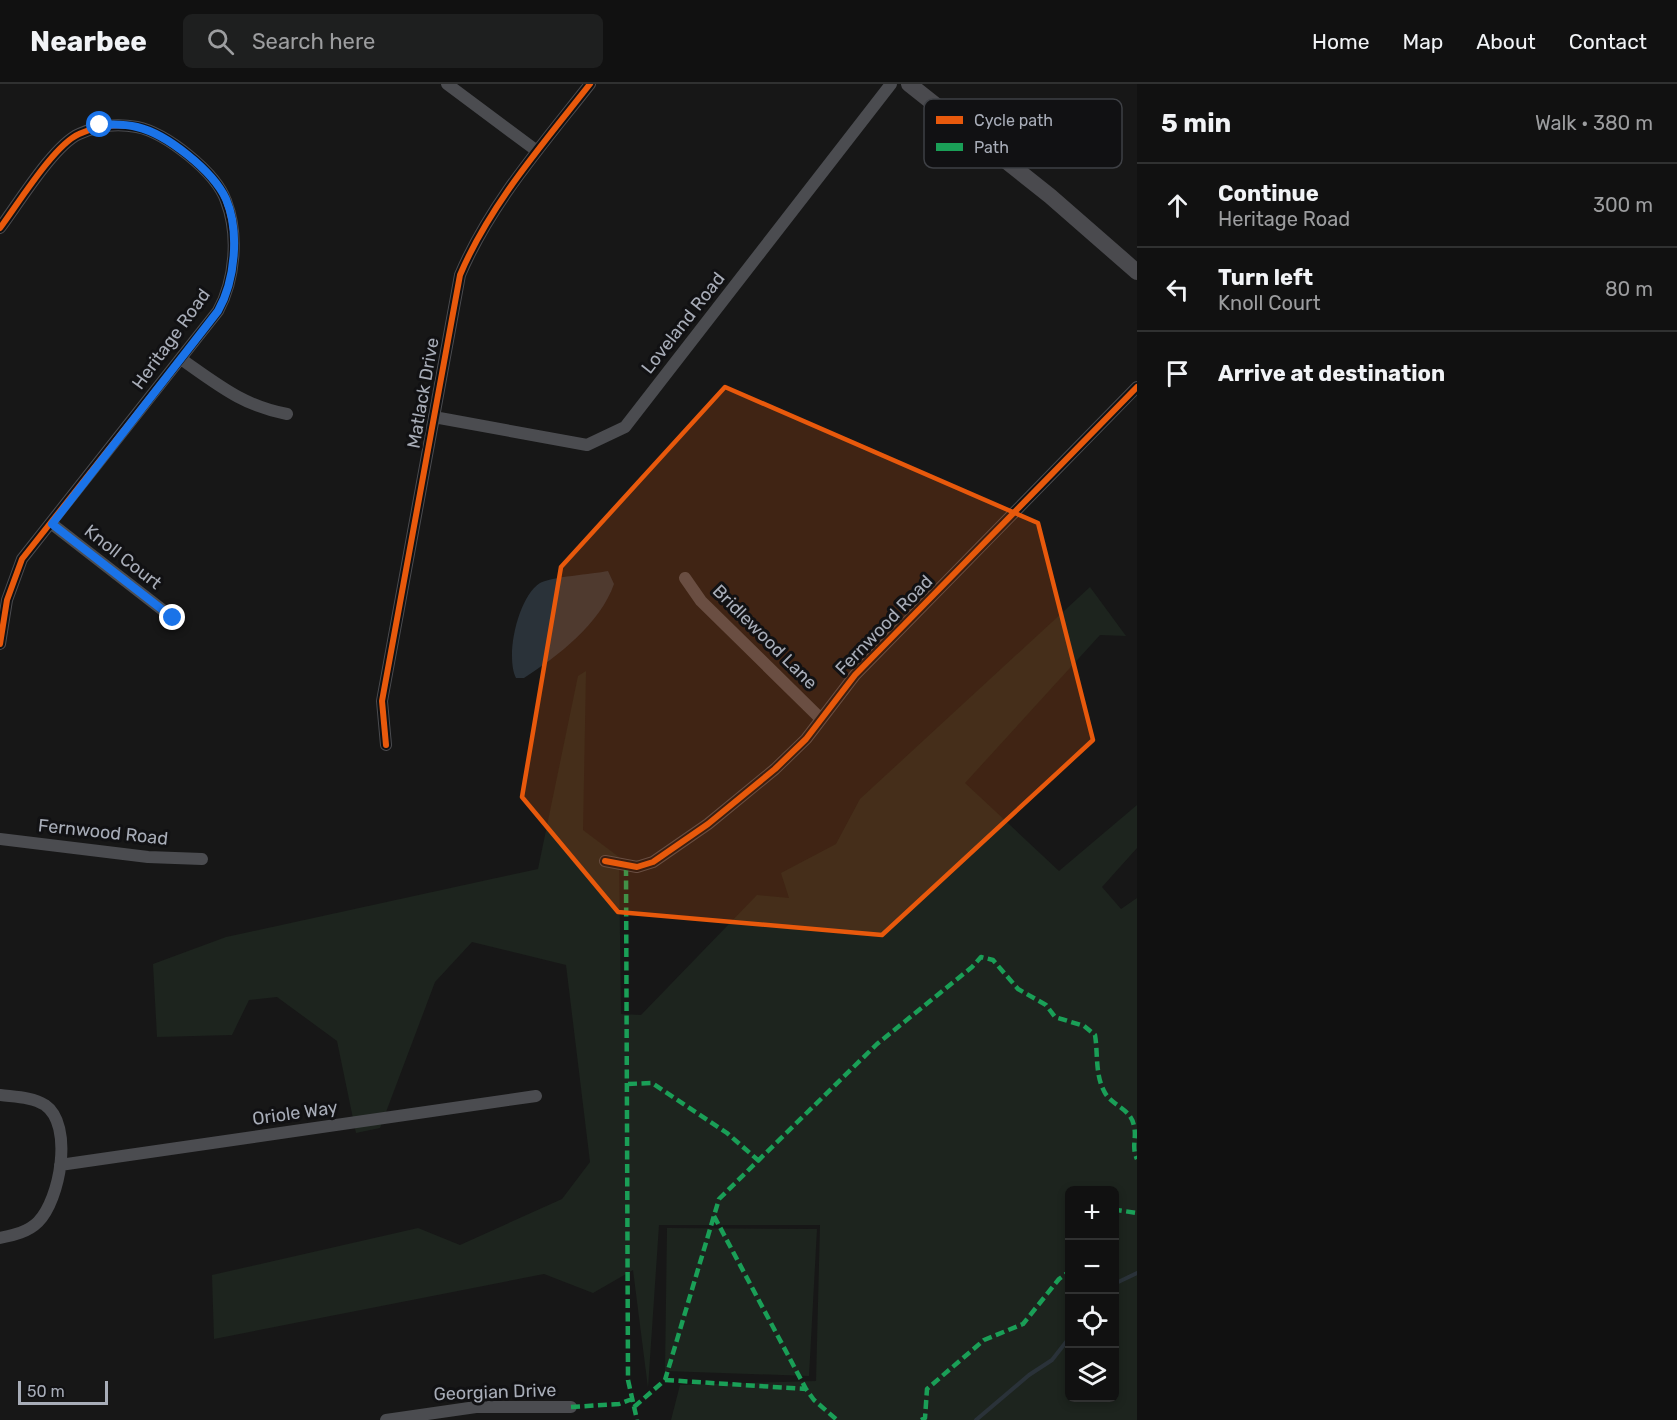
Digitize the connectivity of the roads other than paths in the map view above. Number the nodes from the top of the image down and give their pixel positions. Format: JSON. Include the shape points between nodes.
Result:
{"nodes":[{"id":1,"x":447,"y":84,"type":"edge"},
{"id":2,"x":590,"y":84,"type":"edge"},
{"id":3,"x":891,"y":84,"type":"edge"},
{"id":4,"x":909,"y":84,"type":"edge"},
{"id":5,"x":928,"y":99,"type":"edge"},
{"id":6,"x":537,"y":151,"type":"junction"},
{"id":7,"x":1016,"y":168,"type":"edge"},
{"id":8,"x":1,"y":226,"type":"edge"},
{"id":9,"x":1137,"y":272,"type":"edge"},
{"id":10,"x":181,"y":359,"type":"junction"},
{"id":11,"x":1137,"y":387,"type":"edge"},
{"id":12,"x":287,"y":414,"type":"dead end"},
{"id":13,"x":434,"y":417,"type":"junction"},
{"id":14,"x":52,"y":524,"type":"junction"},
{"id":15,"x":686,"y":578,"type":"dead end"},
{"id":16,"x":173,"y":618,"type":"dead end"},
{"id":17,"x":0,"y":644,"type":"edge"},
{"id":18,"x":821,"y":719,"type":"junction"},
{"id":19,"x":386,"y":745,"type":"dead end"},
{"id":20,"x":0,"y":839,"type":"edge"},
{"id":21,"x":202,"y":859,"type":"dead end"},
{"id":22,"x":605,"y":861,"type":"dead end"},
{"id":23,"x":0,"y":1095,"type":"edge"},
{"id":24,"x":536,"y":1096,"type":"dead end"},
{"id":25,"x":60,"y":1165,"type":"junction"},
{"id":26,"x":0,"y":1238,"type":"edge"},
{"id":27,"x":571,"y":1407,"type":"dead end"},
{"id":28,"x":459,"y":1414,"type":"edge"},
{"id":29,"x":386,"y":1420,"type":"edge"}],
"edges":[{"from":1,"to":6,"type":"street"},
{"from":2,"to":6,"type":"street","name":"Matlack Drive"},
{"from":3,"to":13,"type":"street","name":"Loveland Road","via":[[625,427],[587,445]]},
{"from":4,"to":5,"type":"main road"},
{"from":6,"to":13,"type":"street","name":"Matlack Drive","via":[[474,240],[460,275]]},
{"from":7,"to":9,"type":"main road"},
{"from":8,"to":10,"type":"street","name":"Heritage Road","via":[[57,153],[76,135],[100,125],[139,127],[195,161],[214,179],[226,199],[232,223],[232,273],[218,311]]},
{"from":10,"to":12,"type":"street","via":[[238,399]]},
{"from":10,"to":14,"type":"street","name":"Heritage Road"},
{"from":11,"to":18,"type":"street","name":"Fernwood Road","via":[[855,675]]},
{"from":13,"to":19,"type":"street","name":"Matlack Drive","via":[[382,701]]},
{"from":14,"to":16,"type":"street","name":"Knoll Court"},
{"from":14,"to":17,"type":"street","name":"Heritage Road","via":[[16,572]]},
{"from":15,"to":18,"type":"street","name":"Bridlewood Lane","via":[[701,601]]},
{"from":18,"to":22,"type":"street","name":"Fernwood Road","via":[[806,740],[775,769],[666,855],[637,867]]},
{"from":20,"to":21,"type":"street","name":"Fernwood Road","via":[[148,857]]},
{"from":23,"to":25,"type":"street","via":[[35,1100],[56,1117],[62,1143]]},
{"from":24,"to":25,"type":"street","name":"Oriole Way"},
{"from":25,"to":26,"type":"street","via":[[55,1191],[39,1221],[25,1232]]},
{"from":27,"to":28,"type":"street","name":"Georgian Drive"},
{"from":28,"to":29,"type":"street","name":"Georgian Drive"}]}
